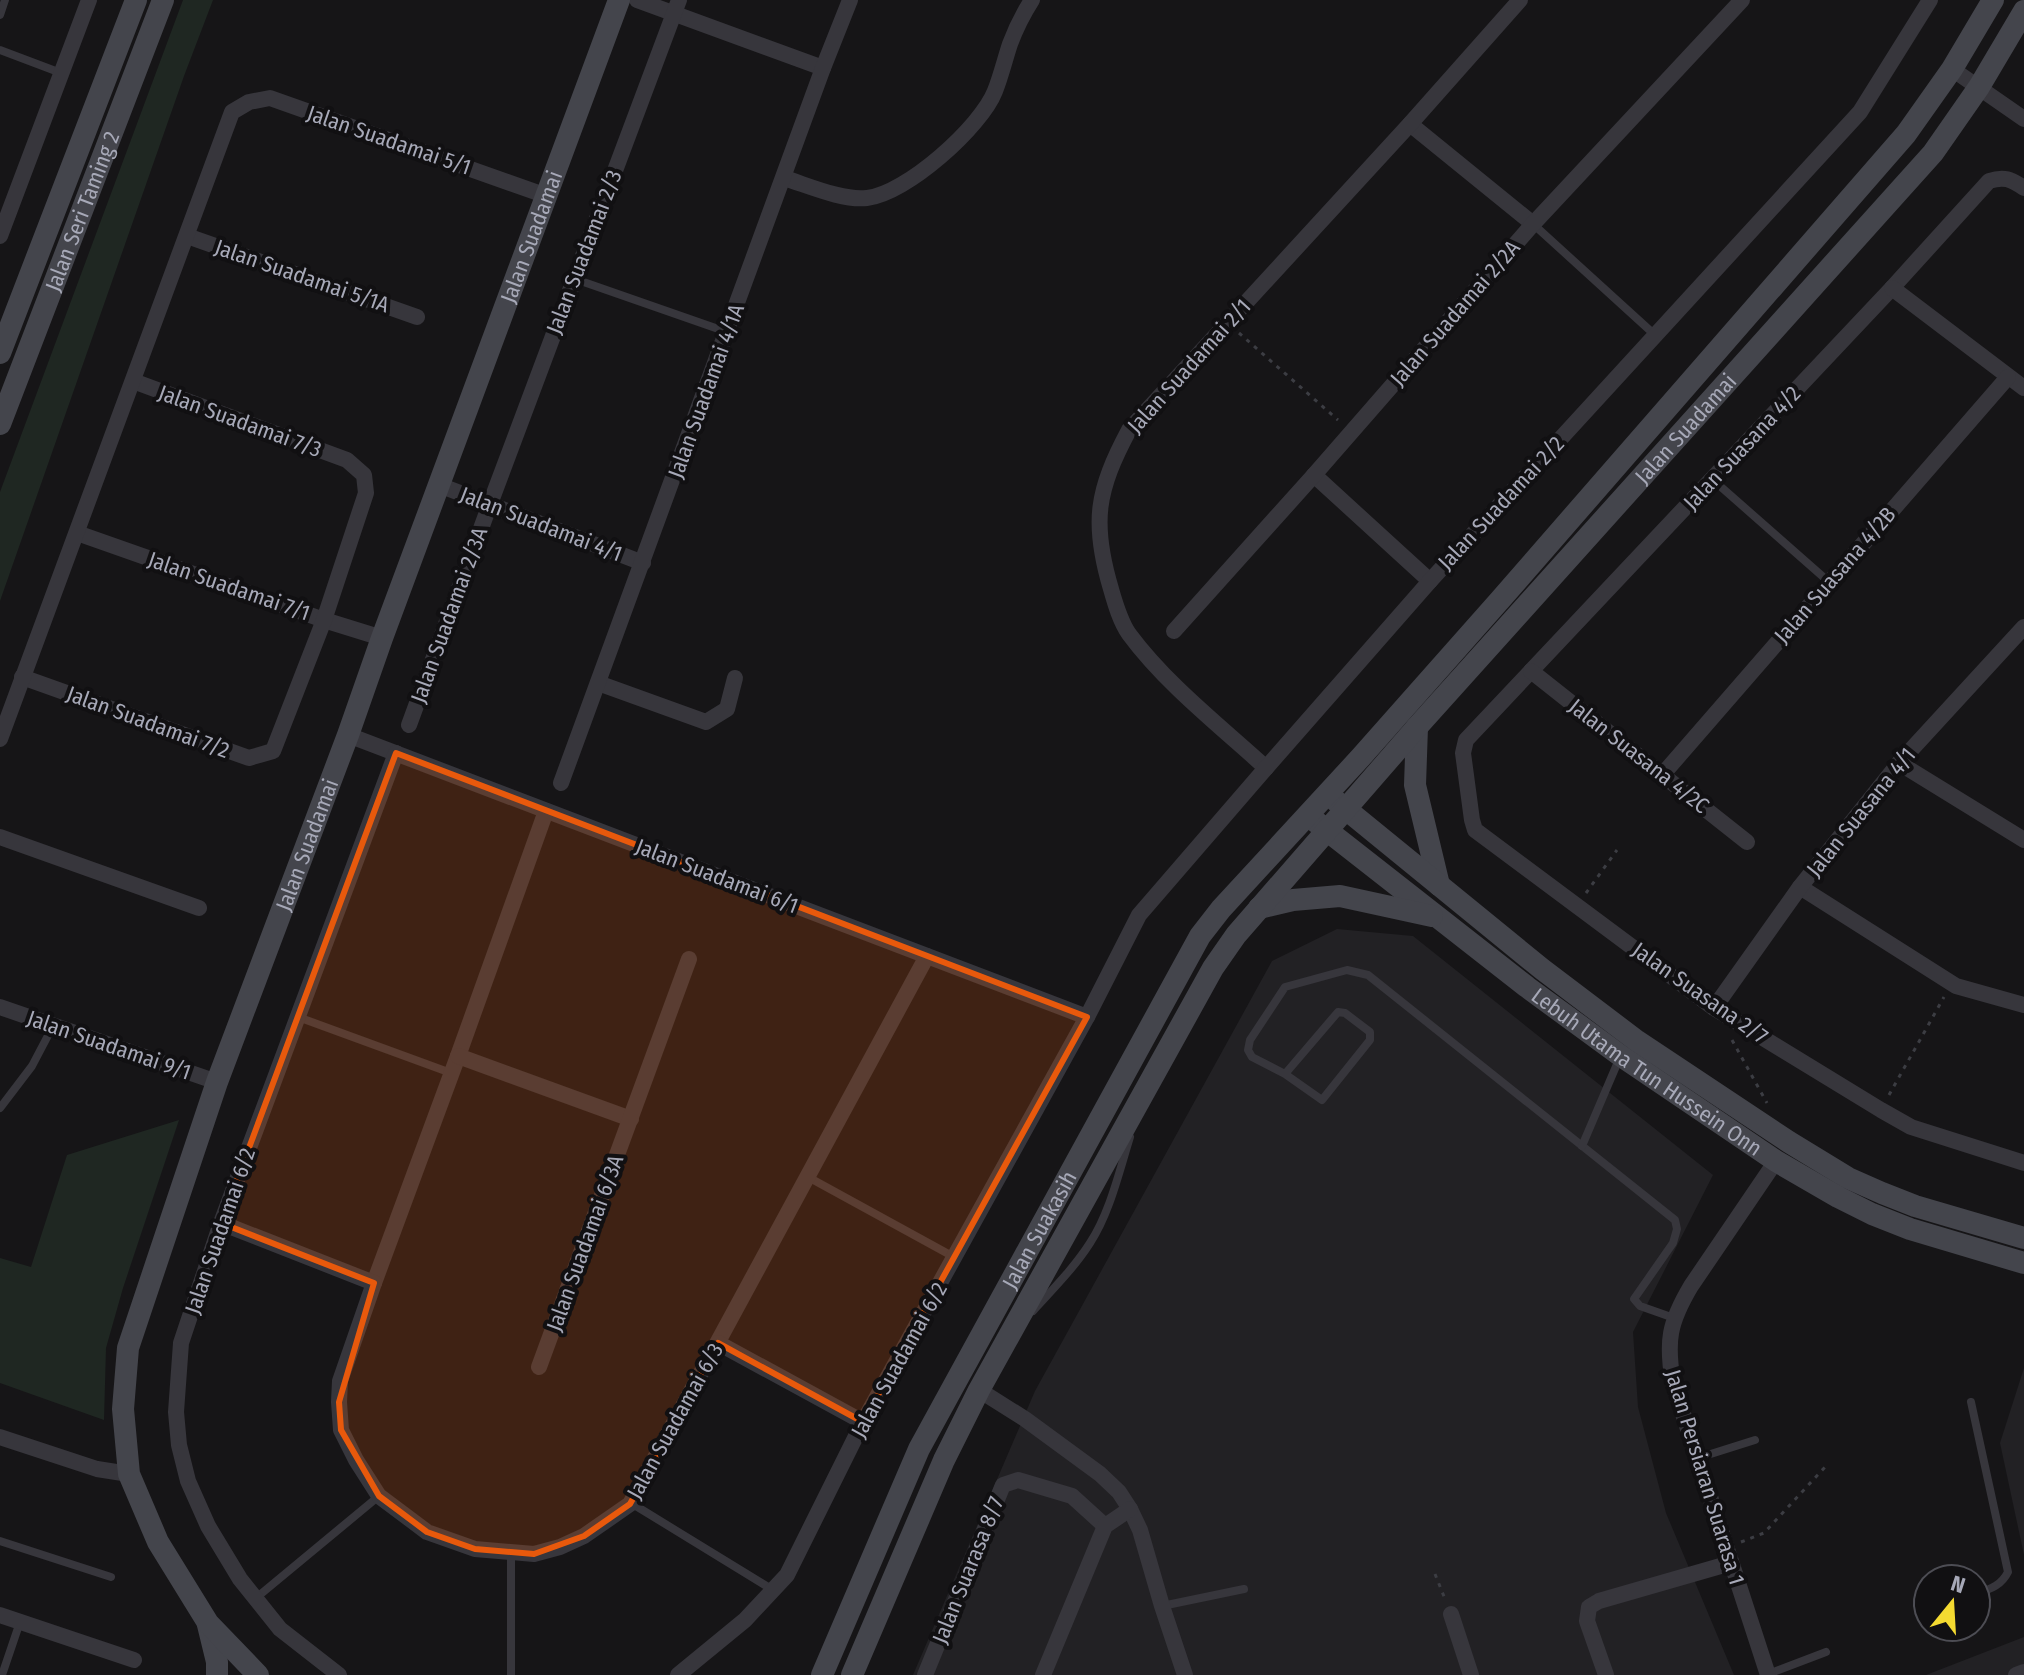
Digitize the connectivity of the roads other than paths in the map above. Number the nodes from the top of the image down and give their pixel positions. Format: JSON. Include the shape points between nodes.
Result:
{"nodes":[{"id":1,"x":5,"y":0,"type":"edge"},
{"id":2,"x":89,"y":0,"type":"edge"},
{"id":3,"x":136,"y":0,"type":"edge"},
{"id":4,"x":163,"y":0,"type":"edge"},
{"id":5,"x":619,"y":0,"type":"edge"},
{"id":6,"x":637,"y":0,"type":"edge"},
{"id":7,"x":850,"y":0,"type":"edge"},
{"id":8,"x":1032,"y":0,"type":"edge"},
{"id":9,"x":1520,"y":0,"type":"edge"},
{"id":10,"x":1742,"y":0,"type":"edge"},
{"id":11,"x":1930,"y":0,"type":"edge"},
{"id":12,"x":1993,"y":0,"type":"edge"},
{"id":13,"x":676,"y":7,"type":"edge"},
{"id":14,"x":2024,"y":11,"type":"edge"},
{"id":15,"x":0,"y":15,"type":"edge"},
{"id":16,"x":0,"y":50,"type":"edge"},
{"id":17,"x":823,"y":68,"type":"junction"},
{"id":18,"x":1952,"y":69,"type":"junction"},
{"id":19,"x":61,"y":73,"type":"junction"},
{"id":20,"x":1979,"y":87,"type":"junction"},
{"id":21,"x":2024,"y":119,"type":"edge"},
{"id":22,"x":1410,"y":124,"type":"junction"},
{"id":23,"x":784,"y":178,"type":"junction"},
{"id":24,"x":2024,"y":188,"type":"edge"},
{"id":25,"x":547,"y":196,"type":"junction"},
{"id":26,"x":1533,"y":224,"type":"junction"},
{"id":27,"x":0,"y":236,"type":"edge"},
{"id":28,"x":187,"y":236,"type":"junction"},
{"id":29,"x":574,"y":278,"type":"junction"},
{"id":30,"x":1892,"y":288,"type":"junction"},
{"id":31,"x":417,"y":317,"type":"dead end"},
{"id":32,"x":727,"y":332,"type":"junction"},
{"id":33,"x":1655,"y":335,"type":"junction"},
{"id":34,"x":0,"y":353,"type":"edge"},
{"id":35,"x":2018,"y":380,"type":"edge"},
{"id":36,"x":133,"y":381,"type":"junction"},
{"id":37,"x":0,"y":424,"type":"edge"},
{"id":38,"x":1314,"y":475,"type":"junction"},
{"id":39,"x":1712,"y":479,"type":"junction"},
{"id":40,"x":439,"y":485,"type":"junction"},
{"id":41,"x":490,"y":504,"type":"junction"},
{"id":42,"x":77,"y":533,"type":"junction"},
{"id":43,"x":643,"y":563,"type":"junction"},
{"id":44,"x":1430,"y":581,"type":"junction"},
{"id":45,"x":1829,"y":582,"type":"junction"},
{"id":46,"x":324,"y":620,"type":"junction"},
{"id":47,"x":2024,"y":627,"type":"edge"},
{"id":48,"x":1174,"y":631,"type":"dead end"},
{"id":49,"x":382,"y":638,"type":"junction"},
{"id":50,"x":1531,"y":671,"type":"junction"},
{"id":51,"x":22,"y":677,"type":"junction"},
{"id":52,"x":735,"y":678,"type":"dead end"},
{"id":53,"x":598,"y":683,"type":"junction"},
{"id":54,"x":409,"y":725,"type":"dead end"},
{"id":55,"x":1417,"y":727,"type":"junction"},
{"id":56,"x":348,"y":735,"type":"junction"},
{"id":57,"x":0,"y":739,"type":"edge"},
{"id":58,"x":1466,"y":740,"type":"joint"},
{"id":59,"x":396,"y":753,"type":"junction"},
{"id":60,"x":1899,"y":763,"type":"junction"},
{"id":61,"x":1266,"y":768,"type":"junction"},
{"id":62,"x":1663,"y":774,"type":"junction"},
{"id":63,"x":561,"y":783,"type":"dead end"},
{"id":64,"x":1327,"y":793,"type":"junction"},
{"id":65,"x":1345,"y":808,"type":"junction"},
{"id":66,"x":546,"y":811,"type":"junction"},
{"id":67,"x":1307,"y":814,"type":"junction"},
{"id":68,"x":1326,"y":830,"type":"junction"},
{"id":69,"x":0,"y":837,"type":"edge"},
{"id":70,"x":2024,"y":840,"type":"edge"},
{"id":71,"x":1747,"y":842,"type":"dead end"},
{"id":72,"x":1439,"y":885,"type":"junction"},
{"id":73,"x":1800,"y":887,"type":"junction"},
{"id":74,"x":199,"y":908,"type":"dead end"},
{"id":75,"x":1259,"y":908,"type":"junction"},
{"id":76,"x":1441,"y":918,"type":"junction"},
{"id":77,"x":927,"y":956,"type":"junction"},
{"id":78,"x":689,"y":959,"type":"dead end"},
{"id":79,"x":2024,"y":1005,"type":"edge"},
{"id":80,"x":0,"y":1007,"type":"edge"},
{"id":81,"x":1714,"y":1008,"type":"junction"},
{"id":82,"x":298,"y":1017,"type":"junction"},
{"id":83,"x":1087,"y":1017,"type":"junction"},
{"id":84,"x":53,"y":1026,"type":"junction"},
{"id":85,"x":458,"y":1056,"type":"junction"},
{"id":86,"x":1621,"y":1056,"type":"junction"},
{"id":87,"x":452,"y":1073,"type":"junction"},
{"id":88,"x":1285,"y":1074,"type":"junction"},
{"id":89,"x":217,"y":1082,"type":"junction"},
{"id":90,"x":0,"y":1108,"type":"edge"},
{"id":91,"x":631,"y":1119,"type":"junction"},
{"id":92,"x":1582,"y":1146,"type":"junction"},
{"id":93,"x":1776,"y":1161,"type":"junction"},
{"id":94,"x":2024,"y":1163,"type":"edge"},
{"id":95,"x":808,"y":1177,"type":"junction"},
{"id":96,"x":221,"y":1223,"type":"junction"},
{"id":97,"x":2024,"y":1238,"type":"edge"},
{"id":98,"x":955,"y":1257,"type":"junction"},
{"id":99,"x":2024,"y":1263,"type":"edge"},
{"id":100,"x":374,"y":1283,"type":"junction"},
{"id":101,"x":1674,"y":1318,"type":"junction"},
{"id":102,"x":718,"y":1343,"type":"junction"},
{"id":103,"x":539,"y":1367,"type":"dead end"},
{"id":104,"x":979,"y":1390,"type":"junction"},
{"id":105,"x":1971,"y":1402,"type":"dead end"},
{"id":106,"x":863,"y":1422,"type":"junction"},
{"id":107,"x":0,"y":1437,"type":"edge"},
{"id":108,"x":1755,"y":1440,"type":"dead end"},
{"id":109,"x":1697,"y":1459,"type":"junction"},
{"id":110,"x":129,"y":1474,"type":"junction"},
{"id":111,"x":379,"y":1496,"type":"junction"},
{"id":112,"x":631,"y":1503,"type":"junction"},
{"id":113,"x":1130,"y":1509,"type":"junction"},
{"id":114,"x":1105,"y":1526,"type":"junction"},
{"id":115,"x":0,"y":1541,"type":"edge"},
{"id":116,"x":511,"y":1553,"type":"junction"},
{"id":117,"x":1731,"y":1563,"type":"junction"},
{"id":118,"x":111,"y":1577,"type":"dead end"},
{"id":119,"x":1244,"y":1589,"type":"dead end"},
{"id":120,"x":1992,"y":1589,"type":"edge"},
{"id":121,"x":773,"y":1590,"type":"junction"},
{"id":122,"x":255,"y":1598,"type":"junction"},
{"id":123,"x":1162,"y":1606,"type":"junction"},
{"id":124,"x":1448,"y":1606,"type":"road end"},
{"id":125,"x":0,"y":1615,"type":"edge"},
{"id":126,"x":20,"y":1622,"type":"junction"},
{"id":127,"x":208,"y":1623,"type":"junction"},
{"id":128,"x":1826,"y":1652,"type":"dead end"},
{"id":129,"x":134,"y":1660,"type":"dead end"},
{"id":130,"x":2024,"y":1672,"type":"edge"},
{"id":131,"x":253,"y":1673,"type":"edge"},
{"id":132,"x":1768,"y":1674,"type":"edge"},
{"id":133,"x":2,"y":1675,"type":"edge"},
{"id":134,"x":217,"y":1675,"type":"edge"},
{"id":135,"x":339,"y":1675,"type":"edge"},
{"id":136,"x":511,"y":1675,"type":"edge"},
{"id":137,"x":678,"y":1675,"type":"edge"},
{"id":138,"x":822,"y":1675,"type":"edge"},
{"id":139,"x":852,"y":1675,"type":"edge"},
{"id":140,"x":925,"y":1675,"type":"edge"},
{"id":141,"x":1043,"y":1675,"type":"edge"},
{"id":142,"x":1185,"y":1675,"type":"edge"},
{"id":143,"x":1471,"y":1675,"type":"edge"},
{"id":144,"x":1606,"y":1675,"type":"edge"},
{"id":145,"x":2016,"y":1675,"type":"edge"}],
"edges":[{"from":1,"to":15,"type":"lane"},
{"from":2,"to":19,"type":"street"},
{"from":3,"to":34,"type":"main road","name":"Jalan Seri Taming 2"},
{"from":4,"to":37,"type":"main road","name":"Jalan Seri Taming 2"},
{"from":5,"to":25,"type":"main road","name":"Jalan Suadamai"},
{"from":6,"to":13,"type":"street"},
{"from":7,"to":17,"type":"street","name":"Jalan Suadamai 4/1A"},
{"from":8,"to":23,"type":"street","via":[[982,114],[914,178],[865,199]]},
{"from":9,"to":22,"type":"street","name":"Jalan Suadamai 2/1"},
{"from":10,"to":26,"type":"street","name":"Jalan Suadamai 2/2A"},
{"from":11,"to":33,"type":"street","name":"Jalan Suadamai 2/2","via":[[1860,112]]},
{"from":12,"to":18,"type":"main road","name":"Jalan Suadamai"},
{"from":13,"to":17,"type":"street"},
{"from":13,"to":29,"type":"street","name":"Jalan Suadamai 2/3"},
{"from":14,"to":20,"type":"main road","name":"Jalan Suadamai"},
{"from":16,"to":19,"type":"lane"},
{"from":17,"to":23,"type":"street","name":"Jalan Suadamai 4/1A"},
{"from":18,"to":20,"type":"street"},
{"from":18,"to":64,"type":"main road","name":"Jalan Suadamai","via":[[1906,134]]},
{"from":19,"to":27,"type":"street"},
{"from":20,"to":21,"type":"street"},
{"from":20,"to":55,"type":"main road","name":"Jalan Suadamai","via":[[1904,187]]},
{"from":22,"to":26,"type":"street"},
{"from":22,"to":61,"type":"street","name":"Jalan Suadamai 2/1","via":[[1129,430],[1105,481],[1098,533],[1114,600],[1128,631],[1162,673]]},
{"from":23,"to":32,"type":"street","name":"Jalan Suadamai 4/1A"},
{"from":24,"to":30,"type":"street","name":"Jalan Suasana 4/2","via":[[2001,177],[1989,181]]},
{"from":25,"to":28,"type":"street","name":"Jalan Suadamai 5/1","via":[[270,98],[232,112]]},
{"from":25,"to":40,"type":"main road","name":"Jalan Suadamai"},
{"from":26,"to":33,"type":"lane"},
{"from":26,"to":38,"type":"street","name":"Jalan Suadamai 2/2A"},
{"from":28,"to":31,"type":"street","name":"Jalan Suadamai 5/1A"},
{"from":28,"to":36,"type":"street"},
{"from":29,"to":32,"type":"lane"},
{"from":29,"to":41,"type":"street","name":"Jalan Suadamai 2/3"},
{"from":30,"to":35,"type":"street"},
{"from":30,"to":39,"type":"street","name":"Jalan Suasana 4/2"},
{"from":32,"to":43,"type":"street","name":"Jalan Suadamai 4/1A"},
{"from":33,"to":44,"type":"street","name":"Jalan Suadamai 2/2"},
{"from":35,"to":45,"type":"street","name":"Jalan Suasana 4/2B"},
{"from":36,"to":42,"type":"street"},
{"from":36,"to":46,"type":"street","name":"Jalan Suadamai 7/3","via":[[347,460],[364,475],[366,493]]},
{"from":38,"to":44,"type":"street"},
{"from":38,"to":48,"type":"street","name":"Jalan Suadamai 2/2A"},
{"from":39,"to":45,"type":"lane"},
{"from":39,"to":50,"type":"street","name":"Jalan Suasana 4/2"},
{"from":40,"to":41,"type":"street","name":"Jalan Suadamai 4/1"},
{"from":40,"to":49,"type":"main road","name":"Jalan Suadamai"},
{"from":41,"to":43,"type":"street","name":"Jalan Suadamai 4/1"},
{"from":41,"to":54,"type":"street","name":"Jalan Suadamai 2/3A"},
{"from":42,"to":46,"type":"street","name":"Jalan Suadamai 7/1"},
{"from":42,"to":51,"type":"street"},
{"from":43,"to":53,"type":"street","name":"Jalan Suadamai 4/1A"},
{"from":44,"to":61,"type":"street","name":"Jalan Suadamai 2/2"},
{"from":45,"to":62,"type":"street","name":"Jalan Suasana 4/2B"},
{"from":46,"to":49,"type":"street","name":"Jalan Suadamai 7/1"},
{"from":46,"to":51,"type":"street","name":"Jalan Suadamai 7/2","via":[[273,751],[249,758]]},
{"from":47,"to":60,"type":"street","name":"Jalan Suasana 4/1"},
{"from":49,"to":56,"type":"main road","name":"Jalan Suadamai"},
{"from":50,"to":58,"type":"street","name":"Jalan Suasana 4/2"},
{"from":50,"to":62,"type":"street","name":"Jalan Suasana 4/2C"},
{"from":51,"to":57,"type":"street"},
{"from":52,"to":53,"type":"street","via":[[727,709],[706,722]]},
{"from":53,"to":63,"type":"street","name":"Jalan Suadamai 4/1A"},
{"from":55,"to":65,"type":"main road","name":"Jalan Suadamai"},
{"from":55,"to":72,"type":"main road","via":[[1415,785]]},
{"from":56,"to":59,"type":"street","name":"Jalan Suadamai 6/1"},
{"from":56,"to":89,"type":"main road","name":"Jalan Suadamai"},
{"from":58,"to":81,"type":"street","name":"Jalan Suasana 2/7","via":[[1463,753],[1475,830]]},
{"from":59,"to":66,"type":"street","name":"Jalan Suadamai 6/1"},
{"from":59,"to":82,"type":"street","name":"Jalan Suadamai 6/2"},
{"from":60,"to":70,"type":"street"},
{"from":60,"to":73,"type":"street","name":"Jalan Suasana 4/1"},
{"from":61,"to":83,"type":"street","name":"Jalan Suadamai 2/2","via":[[1139,915]]},
{"from":62,"to":71,"type":"street","name":"Jalan Suasana 4/2C"},
{"from":64,"to":65,"type":"main road","name":"Lebuh Utama Tun Hussein Onn"},
{"from":64,"to":67,"type":"main road","name":"Jalan Suadamai"},
{"from":65,"to":68,"type":"main road","name":"Jalan Suadamai"},
{"from":65,"to":72,"type":"main road","name":"Lebuh Utama Tun Hussein Onn"},
{"from":66,"to":77,"type":"street","name":"Jalan Suadamai 6/1"},
{"from":66,"to":85,"type":"street","name":"Jalan Suadamai 6/3"},
{"from":67,"to":68,"type":"main road","name":"Lebuh Utama Tun Hussein Onn"},
{"from":67,"to":138,"type":"main road","name":"Jalan Suakasih","via":[[1221,909],[1177,976],[919,1449]]},
{"from":68,"to":75,"type":"main road","name":"Jalan Suakasih"},
{"from":68,"to":76,"type":"main road","name":"Lebuh Utama Tun Hussein Onn"},
{"from":69,"to":74,"type":"street"},
{"from":72,"to":97,"type":"main road","name":"Lebuh Utama Tun Hussein Onn","via":[[1637,1041],[1789,1142],[1882,1193]]},
{"from":73,"to":79,"type":"street","via":[[1952,983]]},
{"from":73,"to":81,"type":"street","name":"Jalan Suasana 4/1"},
{"from":75,"to":76,"type":"main road","via":[[1340,896]]},
{"from":75,"to":104,"type":"main road","name":"Jalan Suakasih","via":[[1213,968]]},
{"from":76,"to":86,"type":"main road","name":"Lebuh Utama Tun Hussein Onn"},
{"from":77,"to":83,"type":"street","name":"Jalan Suadamai 6/1"},
{"from":77,"to":95,"type":"street","name":"Jalan Suadamai 6/3"},
{"from":78,"to":91,"type":"street","name":"Jalan Suadamai 6/3A"},
{"from":80,"to":84,"type":"street","name":"Jalan Suadamai 9/1"},
{"from":81,"to":94,"type":"street","name":"Jalan Suasana 2/7","via":[[1911,1127]]},
{"from":82,"to":87,"type":"lane"},
{"from":82,"to":96,"type":"street","name":"Jalan Suadamai 6/2"},
{"from":83,"to":98,"type":"street","name":"Jalan Suadamai 6/2"},
{"from":84,"to":89,"type":"street","name":"Jalan Suadamai 9/1"},
{"from":84,"to":90,"type":"lane","via":[[32,1066]]},
{"from":85,"to":87,"type":"street","name":"Jalan Suadamai 6/3"},
{"from":85,"to":91,"type":"street"},
{"from":86,"to":92,"type":"lane"},
{"from":86,"to":93,"type":"main road","name":"Lebuh Utama Tun Hussein Onn"},
{"from":87,"to":100,"type":"street","name":"Jalan Suadamai 6/3"},
{"from":88,"to":88,"type":"lane","via":[[1322,1100],[1370,1040],[1370,1032],[1338,1012]]},
{"from":88,"to":92,"type":"lane","via":[[1248,1050],[1285,987],[1347,970],[1368,975]]},
{"from":89,"to":110,"type":"main road","name":"Jalan Suadamai","via":[[128,1348],[123,1409]]},
{"from":91,"to":103,"type":"street","name":"Jalan Suadamai 6/3A"},
{"from":92,"to":101,"type":"lane","via":[[1675,1220],[1673,1243],[1634,1299]]},
{"from":93,"to":99,"type":"main road","name":"Lebuh Utama Tun Hussein Onn","via":[[1872,1214]]},
{"from":93,"to":101,"type":"street","name":"Jalan Persiaran Suarasa 1"},
{"from":95,"to":98,"type":"lane"},
{"from":95,"to":102,"type":"street","name":"Jalan Suadamai 6/3"},
{"from":96,"to":100,"type":"street"},
{"from":96,"to":122,"type":"street","name":"Jalan Suadamai 6/2","via":[[181,1343],[176,1412],[188,1481],[216,1540]]},
{"from":98,"to":106,"type":"street","name":"Jalan Suadamai 6/2"},
{"from":100,"to":111,"type":"street","name":"Jalan Suadamai 6/3","via":[[340,1381],[339,1402],[341,1430]]},
{"from":101,"to":109,"type":"street","name":"Jalan Persiaran Suarasa 1","via":[[1669,1345],[1673,1383]]},
{"from":102,"to":106,"type":"street"},
{"from":102,"to":112,"type":"street","name":"Jalan Suadamai 6/3"},
{"from":104,"to":113,"type":"street","via":[[1100,1474]]},
{"from":104,"to":139,"type":"main road","name":"Jalan Suakasih"},
{"from":105,"to":120,"type":"lane","via":[[2008,1572]]},
{"from":106,"to":121,"type":"street","name":"Jalan Suadamai 6/2","via":[[787,1575]]},
{"from":107,"to":110,"type":"street","via":[[97,1469]]},
{"from":108,"to":109,"type":"lane"},
{"from":109,"to":117,"type":"street","name":"Jalan Persiaran Suarasa 1"},
{"from":110,"to":127,"type":"main road","name":"Jalan Suadamai","via":[[158,1542]]},
{"from":111,"to":116,"type":"street","name":"Jalan Suadamai 6/3","via":[[427,1532],[475,1549]]},
{"from":111,"to":122,"type":"lane"},
{"from":112,"to":116,"type":"street","name":"Jalan Suadamai 6/3","via":[[560,1547]]},
{"from":112,"to":121,"type":"lane"},
{"from":113,"to":114,"type":"street"},
{"from":113,"to":123,"type":"street"},
{"from":114,"to":140,"type":"street","name":"Jalan Suarasa 8/7","via":[[1072,1496],[1018,1480],[1003,1485]]},
{"from":114,"to":141,"type":"street"},
{"from":115,"to":118,"type":"lane"},
{"from":116,"to":136,"type":"lane"},
{"from":117,"to":132,"type":"street","name":"Jalan Persiaran Suarasa 1"},
{"from":117,"to":144,"type":"street","via":[[1589,1607],[1587,1621]]},
{"from":119,"to":123,"type":"lane"},
{"from":121,"to":137,"type":"street","name":"Jalan Suadamai 6/2"},
{"from":122,"to":135,"type":"street","name":"Jalan Suadamai 6/2","via":[[280,1629]]},
{"from":123,"to":142,"type":"street"},
{"from":124,"to":143,"type":"street"},
{"from":125,"to":126,"type":"street"},
{"from":126,"to":129,"type":"street"},
{"from":126,"to":133,"type":"lane"},
{"from":127,"to":131,"type":"main road","name":"Jalan Suadamai"},
{"from":127,"to":134,"type":"main road"},
{"from":128,"to":132,"type":"lane"},
{"from":130,"to":145,"type":"street"}]}
